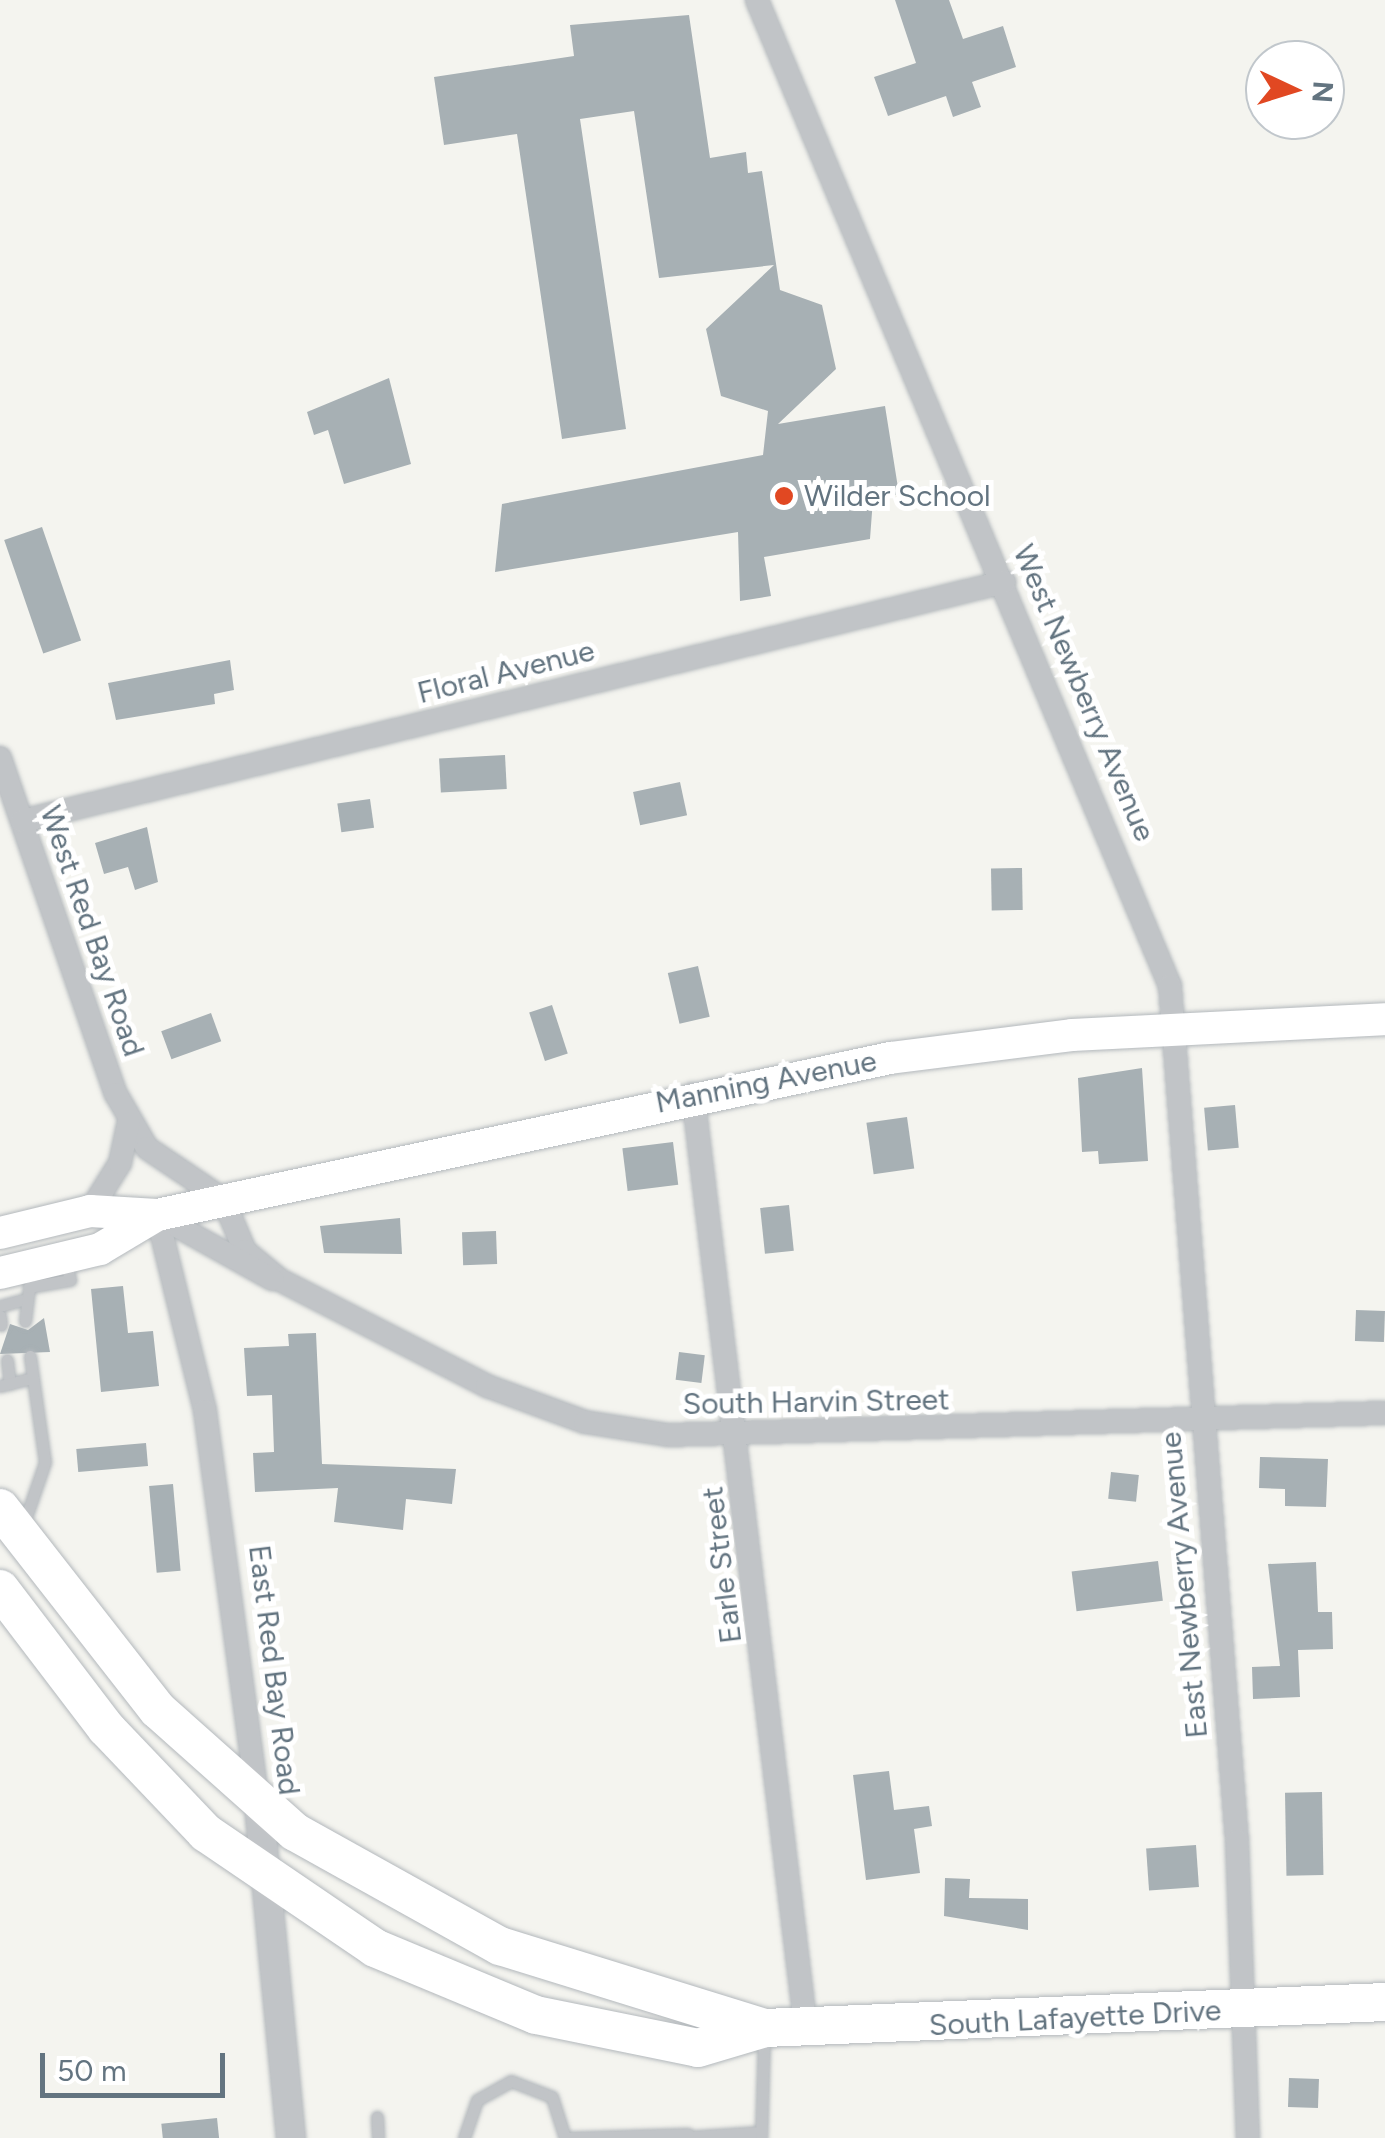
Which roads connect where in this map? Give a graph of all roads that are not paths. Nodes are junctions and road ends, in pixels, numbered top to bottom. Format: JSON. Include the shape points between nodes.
{"nodes":[{"id":1,"x":757,"y":0,"type":"edge"},
{"id":2,"x":1004,"y":582,"type":"junction"},
{"id":3,"x":0,"y":758,"type":"edge"},
{"id":4,"x":22,"y":821,"type":"junction"},
{"id":5,"x":1385,"y":1019,"type":"edge"},
{"id":6,"x":1170,"y":1028,"type":"junction"},
{"id":7,"x":693,"y":1094,"type":"junction"},
{"id":8,"x":128,"y":1124,"type":"junction"},
{"id":9,"x":223,"y":1199,"type":"junction"},
{"id":10,"x":90,"y":1211,"type":"junction"},
{"id":11,"x":157,"y":1215,"type":"junction"},
{"id":12,"x":0,"y":1234,"type":"edge"},
{"id":13,"x":65,"y":1258,"type":"junction"},
{"id":14,"x":0,"y":1273,"type":"edge"},
{"id":15,"x":280,"y":1280,"type":"junction"},
{"id":16,"x":22,"y":1300,"type":"junction"},
{"id":17,"x":0,"y":1306,"type":"edge"},
{"id":18,"x":0,"y":1316,"type":"edge"},
{"id":19,"x":25,"y":1321,"type":"dead end"},
{"id":20,"x":1,"y":1326,"type":"edge"},
{"id":21,"x":30,"y":1356,"type":"dead end"},
{"id":22,"x":7,"y":1360,"type":"dead end"},
{"id":23,"x":33,"y":1378,"type":"junction"},
{"id":24,"x":5,"y":1385,"type":"edge"},
{"id":25,"x":1385,"y":1413,"type":"edge"},
{"id":26,"x":1199,"y":1420,"type":"junction"},
{"id":27,"x":738,"y":1435,"type":"junction"},
{"id":28,"x":6,"y":1530,"type":"edge"},
{"id":29,"x":0,"y":1590,"type":"edge"},
{"id":30,"x":259,"y":1806,"type":"junction"},
{"id":31,"x":272,"y":1884,"type":"junction"},
{"id":32,"x":1385,"y":2002,"type":"edge"},
{"id":33,"x":1244,"y":2011,"type":"junction"},
{"id":34,"x":765,"y":2028,"type":"junction"},
{"id":35,"x":806,"y":2029,"type":"junction"},
{"id":36,"x":377,"y":2117,"type":"dead end"},
{"id":37,"x":761,"y":2135,"type":"edge"},
{"id":38,"x":688,"y":2136,"type":"edge"},
{"id":39,"x":291,"y":2138,"type":"edge"},
{"id":40,"x":378,"y":2138,"type":"edge"},
{"id":41,"x":464,"y":2138,"type":"edge"},
{"id":42,"x":1248,"y":2138,"type":"edge"}],
"edges":[{"from":1,"to":2,"type":"street","name":"West Newberry Avenue"},
{"from":2,"to":4,"type":"street","name":"Floral Avenue"},
{"from":2,"to":6,"type":"street","name":"West Newberry Avenue","via":[[1166,973]]},
{"from":3,"to":4,"type":"street","name":"West Red Bay Road"},
{"from":4,"to":8,"type":"street","name":"West Red Bay Road"},
{"from":5,"to":6,"type":"main road","name":"Manning Avenue"},
{"from":6,"to":7,"type":"main road","name":"Manning Avenue","via":[[890,1058]]},
{"from":6,"to":26,"type":"street","name":"East Newberry Avenue"},
{"from":7,"to":9,"type":"main road","name":"Manning Avenue"},
{"from":7,"to":27,"type":"street","name":"Earle Street"},
{"from":8,"to":9,"type":"street","name":"West Red Bay Road","via":[[167,1167]]},
{"from":8,"to":10,"type":"street","via":[[120,1163]]},
{"from":9,"to":11,"type":"main road","name":"Manning Avenue"},
{"from":9,"to":15,"type":"street","name":"South Harvin Street","via":[[245,1251]]},
{"from":10,"to":11,"type":"main road","name":"Manning Avenue"},
{"from":10,"to":12,"type":"main road","name":"Manning Avenue"},
{"from":11,"to":13,"type":"main road","name":"Manning Avenue"},
{"from":11,"to":15,"type":"street","name":"South Harvin Street","via":[[250,1274]]},
{"from":11,"to":30,"type":"street","name":"East Red Bay Road","via":[[204,1411]]},
{"from":13,"to":14,"type":"main road","name":"Manning Avenue"},
{"from":13,"to":16,"type":"lane","via":[[70,1280],[29,1287]]},
{"from":15,"to":27,"type":"street","name":"South Harvin Street","via":[[526,1403],[638,1433]]},
{"from":16,"to":17,"type":"lane"},
{"from":16,"to":19,"type":"lane"},
{"from":18,"to":20,"type":"lane"},
{"from":21,"to":23,"type":"lane"},
{"from":22,"to":24,"type":"lane"},
{"from":23,"to":24,"type":"lane"},
{"from":23,"to":28,"type":"lane","via":[[45,1462]]},
{"from":25,"to":26,"type":"street","name":"South Harvin Street"},
{"from":26,"to":27,"type":"street","name":"South Harvin Street"},
{"from":26,"to":33,"type":"street","name":"East Newberry Avenue"},
{"from":27,"to":35,"type":"street","name":"Earle Street"},
{"from":28,"to":30,"type":"main road","name":"South Lafayette Drive","via":[[158,1710]]},
{"from":29,"to":31,"type":"main road","name":"South Lafayette Drive","via":[[154,1784]]},
{"from":30,"to":31,"type":"street","name":"East Red Bay Road"},
{"from":30,"to":34,"type":"main road","name":"South Lafayette Drive","via":[[484,1939]]},
{"from":31,"to":34,"type":"main road","name":"South Lafayette Drive","via":[[415,1968],[536,2015],[698,2048]]},
{"from":31,"to":39,"type":"street","name":"East Red Bay Road"},
{"from":32,"to":33,"type":"main road","name":"South Lafayette Drive"},
{"from":33,"to":35,"type":"main road","name":"South Lafayette Drive"},
{"from":33,"to":42,"type":"street","name":"East Newberry Avenue"},
{"from":34,"to":35,"type":"main road","name":"South Lafayette Drive"},
{"from":34,"to":37,"type":"lane"},
{"from":36,"to":40,"type":"lane"},
{"from":37,"to":38,"type":"lane"},
{"from":38,"to":41,"type":"lane","via":[[565,2138],[552,2097],[511,2081],[477,2100]]}]}
